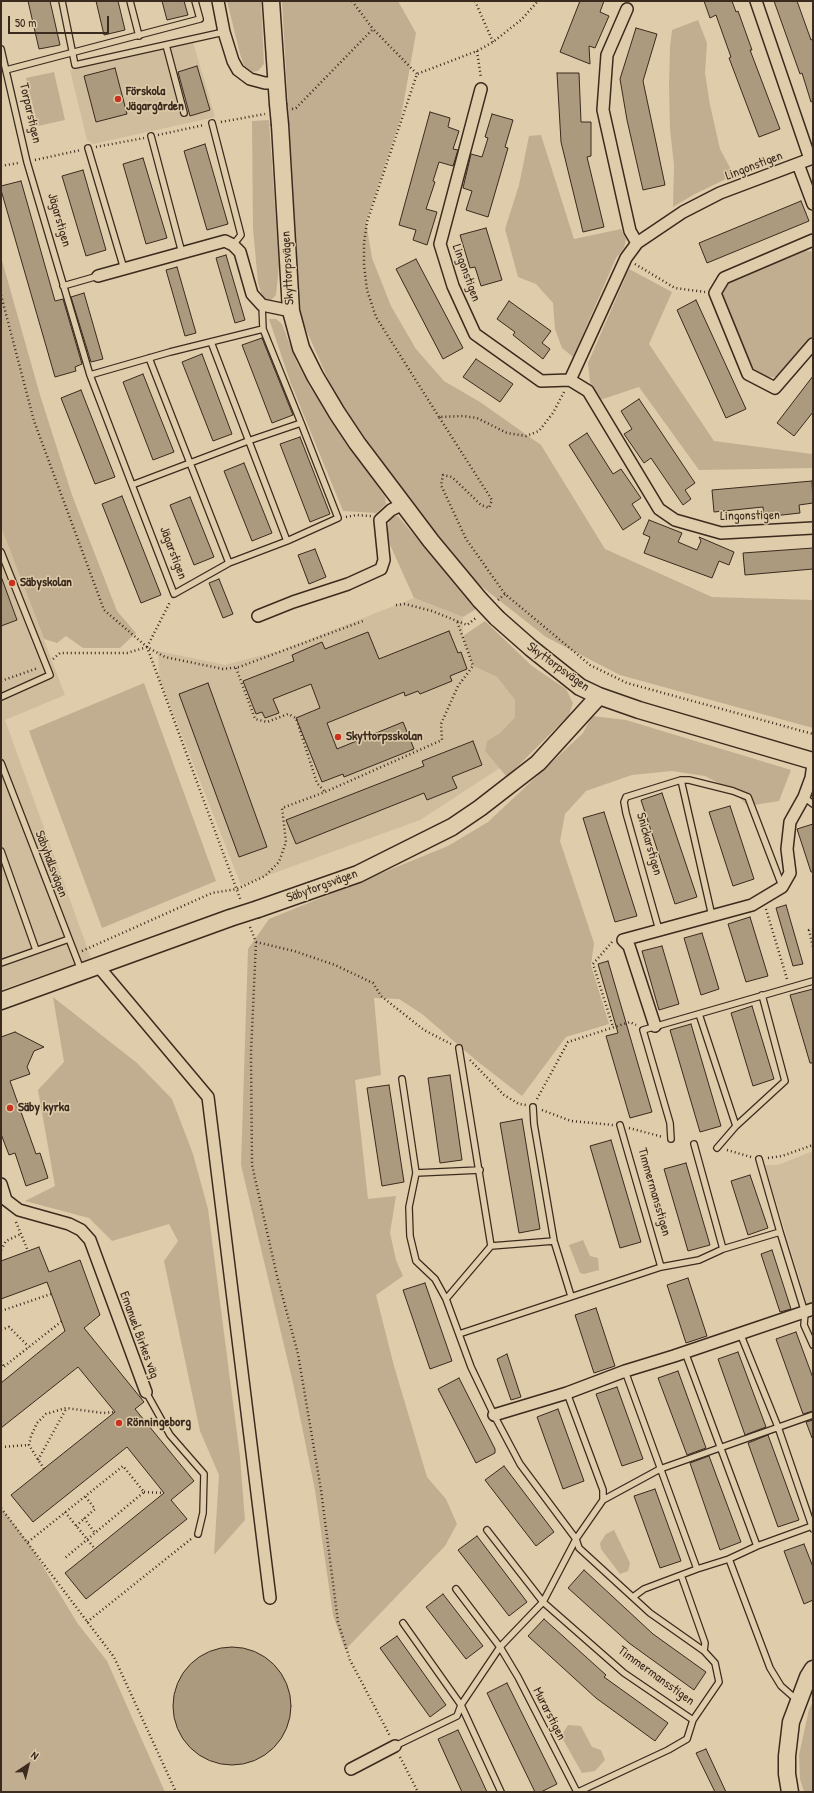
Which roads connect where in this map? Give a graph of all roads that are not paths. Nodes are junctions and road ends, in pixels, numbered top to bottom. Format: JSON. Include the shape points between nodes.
{"nodes":[{"id":1,"x":62,"y":1,"type":"edge"},
{"id":2,"x":130,"y":1,"type":"edge"},
{"id":3,"x":195,"y":1,"type":"edge"},
{"id":4,"x":218,"y":1,"type":"edge"},
{"id":5,"x":271,"y":1,"type":"edge"},
{"id":6,"x":756,"y":1,"type":"edge"},
{"id":7,"x":627,"y":9,"type":"dead end"},
{"id":8,"x":224,"y":32,"type":"junction"},
{"id":9,"x":139,"y":36,"type":"junction"},
{"id":10,"x":166,"y":45,"type":"junction"},
{"id":11,"x":1,"y":49,"type":"edge"},
{"id":12,"x":74,"y":52,"type":"junction"},
{"id":13,"x":6,"y":70,"type":"junction"},
{"id":14,"x":276,"y":83,"type":"junction"},
{"id":15,"x":480,"y":89,"type":"road end"},
{"id":16,"x":184,"y":113,"type":"dead end"},
{"id":17,"x":212,"y":123,"type":"road end"},
{"id":18,"x":151,"y":136,"type":"road end"},
{"id":19,"x":88,"y":148,"type":"road end"},
{"id":20,"x":811,"y":159,"type":"edge"},
{"id":21,"x":27,"y":162,"type":"joint"},
{"id":22,"x":798,"y":164,"type":"junction"},
{"id":23,"x":813,"y":204,"type":"edge"},
{"id":24,"x":813,"y":240,"type":"edge"},
{"id":25,"x":637,"y":243,"type":"junction"},
{"id":26,"x":233,"y":245,"type":"junction"},
{"id":27,"x":182,"y":253,"type":"junction"},
{"id":28,"x":124,"y":269,"type":"junction"},
{"id":29,"x":98,"y":276,"type":"joint"},
{"id":30,"x":63,"y":286,"type":"junction"},
{"id":31,"x":262,"y":305,"type":"junction"},
{"id":32,"x":290,"y":311,"type":"junction"},
{"id":33,"x":262,"y":329,"type":"junction"},
{"id":34,"x":211,"y":342,"type":"junction"},
{"id":35,"x":813,"y":344,"type":"edge"},
{"id":36,"x":149,"y":358,"type":"junction"},
{"id":37,"x":90,"y":375,"type":"junction"},
{"id":38,"x":570,"y":380,"type":"junction"},
{"id":39,"x":301,"y":423,"type":"junction"},
{"id":40,"x":248,"y":441,"type":"junction"},
{"id":41,"x":190,"y":463,"type":"junction"},
{"id":42,"x":132,"y":485,"type":"junction"},
{"id":43,"x":403,"y":504,"type":"junction"},
{"id":44,"x":813,"y":528,"type":"edge"},
{"id":45,"x":288,"y":541,"type":"junction"},
{"id":46,"x":1,"y":552,"type":"edge"},
{"id":47,"x":229,"y":563,"type":"junction"},
{"id":48,"x":258,"y":616,"type":"dead end"},
{"id":49,"x":599,"y":696,"type":"junction"},
{"id":50,"x":1,"y":697,"type":"edge"},
{"id":51,"x":813,"y":761,"type":"edge"},
{"id":52,"x":1,"y":763,"type":"edge"},
{"id":53,"x":813,"y":764,"type":"edge"},
{"id":54,"x":681,"y":780,"type":"junction"},
{"id":55,"x":804,"y":797,"type":"junction"},
{"id":56,"x":813,"y":804,"type":"edge"},
{"id":57,"x":1,"y":851,"type":"edge"},
{"id":58,"x":782,"y":887,"type":"junction"},
{"id":59,"x":712,"y":916,"type":"junction"},
{"id":60,"x":659,"y":930,"type":"junction"},
{"id":61,"x":69,"y":939,"type":"junction"},
{"id":62,"x":36,"y":950,"type":"junction"},
{"id":63,"x":1,"y":963,"type":"edge"},
{"id":64,"x":98,"y":966,"type":"junction"},
{"id":65,"x":82,"y":972,"type":"junction"},
{"id":66,"x":813,"y":980,"type":"edge"},
{"id":67,"x":762,"y":995,"type":"junction"},
{"id":68,"x":1,"y":1001,"type":"edge"},
{"id":69,"x":699,"y":1014,"type":"junction"},
{"id":70,"x":655,"y":1026,"type":"junction"},
{"id":71,"x":459,"y":1048,"type":"road end"},
{"id":72,"x":402,"y":1079,"type":"dead end"},
{"id":73,"x":533,"y":1107,"type":"road end"},
{"id":74,"x":620,"y":1125,"type":"road end"},
{"id":75,"x":736,"y":1126,"type":"junction"},
{"id":76,"x":670,"y":1139,"type":"road end"},
{"id":77,"x":694,"y":1144,"type":"dead end"},
{"id":78,"x":717,"y":1148,"type":"road end"},
{"id":79,"x":759,"y":1159,"type":"road end"},
{"id":80,"x":480,"y":1170,"type":"junction"},
{"id":81,"x":416,"y":1172,"type":"junction"},
{"id":82,"x":1,"y":1184,"type":"edge"},
{"id":83,"x":780,"y":1232,"type":"junction"},
{"id":84,"x":554,"y":1241,"type":"junction"},
{"id":85,"x":491,"y":1246,"type":"junction"},
{"id":86,"x":723,"y":1249,"type":"junction"},
{"id":87,"x":661,"y":1268,"type":"junction"},
{"id":88,"x":571,"y":1296,"type":"junction"},
{"id":89,"x":446,"y":1299,"type":"junction"},
{"id":90,"x":809,"y":1311,"type":"edge"},
{"id":91,"x":740,"y":1333,"type":"junction"},
{"id":92,"x":460,"y":1334,"type":"junction"},
{"id":93,"x":813,"y":1344,"type":"edge"},
{"id":94,"x":685,"y":1352,"type":"junction"},
{"id":95,"x":625,"y":1371,"type":"junction"},
{"id":96,"x":146,"y":1392,"type":"joint"},
{"id":97,"x":567,"y":1393,"type":"junction"},
{"id":98,"x":494,"y":1415,"type":"junction"},
{"id":99,"x":813,"y":1415,"type":"edge"},
{"id":100,"x":778,"y":1427,"type":"junction"},
{"id":101,"x":720,"y":1448,"type":"junction"},
{"id":102,"x":660,"y":1469,"type":"junction"},
{"id":103,"x":603,"y":1500,"type":"junction"},
{"id":104,"x":812,"y":1528,"type":"edge"},
{"id":105,"x":487,"y":1530,"type":"dead end"},
{"id":106,"x":198,"y":1534,"type":"road end"},
{"id":107,"x":576,"y":1539,"type":"junction"},
{"id":108,"x":757,"y":1546,"type":"junction"},
{"id":109,"x":729,"y":1559,"type":"junction"},
{"id":110,"x":697,"y":1568,"type":"junction"},
{"id":111,"x":681,"y":1575,"type":"junction"},
{"id":112,"x":456,"y":1589,"type":"dead end"},
{"id":113,"x":633,"y":1597,"type":"junction"},
{"id":114,"x":270,"y":1598,"type":"dead end"},
{"id":115,"x":543,"y":1602,"type":"junction"},
{"id":116,"x":403,"y":1623,"type":"dead end"},
{"id":117,"x":500,"y":1647,"type":"junction"},
{"id":118,"x":704,"y":1651,"type":"junction"},
{"id":119,"x":813,"y":1669,"type":"edge"},
{"id":120,"x":798,"y":1701,"type":"junction"},
{"id":121,"x":461,"y":1705,"type":"junction"},
{"id":122,"x":693,"y":1720,"type":"junction"},
{"id":123,"x":395,"y":1746,"type":"joint"},
{"id":124,"x":351,"y":1769,"type":"dead end"},
{"id":125,"x":501,"y":1792,"type":"edge"},
{"id":126,"x":577,"y":1792,"type":"edge"},
{"id":127,"x":790,"y":1792,"type":"edge"}],
"edges":[{"from":1,"to":12,"type":"lane"},
{"from":2,"to":9,"type":"lane"},
{"from":3,"to":9,"type":"lane","name":"Torparstigen","via":[[200,19]]},
{"from":4,"to":8,"type":"street"},
{"from":5,"to":14,"type":"street","name":"Skyttorpsvägen"},
{"from":6,"to":20,"type":"street","name":"Lingonstigen"},
{"from":7,"to":25,"type":"street","via":[[607,55],[603,110],[630,231]]},
{"from":8,"to":10,"type":"lane"},
{"from":8,"to":14,"type":"street","via":[[238,70],[250,79]]},
{"from":9,"to":12,"type":"lane","name":"Torparstigen"},
{"from":10,"to":12,"type":"lane","via":[[75,65]]},
{"from":10,"to":16,"type":"lane"},
{"from":11,"to":13,"type":"lane","name":"Torparstigen"},
{"from":12,"to":13,"type":"lane","name":"Torparstigen"},
{"from":13,"to":21,"type":"lane","name":"Torparstigen"},
{"from":14,"to":32,"type":"street","name":"Skyttorpsvägen","via":[[280,113]]},
{"from":15,"to":38,"type":"street","name":"Lingonstigen","via":[[440,244],[453,286],[475,334],[542,381]]},
{"from":17,"to":26,"type":"lane","via":[[241,235]]},
{"from":18,"to":27,"type":"lane"},
{"from":19,"to":28,"type":"lane"},
{"from":20,"to":22,"type":"street","name":"Lingonstigen"},
{"from":21,"to":30,"type":"lane","name":"Jägarstigen"},
{"from":22,"to":23,"type":"street","name":"Lingonstigen"},
{"from":22,"to":25,"type":"street","name":"Lingonstigen","via":[[720,193],[683,212]]},
{"from":24,"to":35,"type":"street","via":[[724,278],[715,293],[748,374],[775,388]]},
{"from":25,"to":38,"type":"street","name":"Lingonstigen","via":[[626,258]]},
{"from":26,"to":27,"type":"street","via":[[225,241]]},
{"from":26,"to":31,"type":"street","via":[[240,252],[252,294]]},
{"from":27,"to":28,"type":"street"},
{"from":28,"to":29,"type":"street"},
{"from":29,"to":30,"type":"lane"},
{"from":30,"to":37,"type":"lane","name":"Jägarstigen"},
{"from":31,"to":32,"type":"street"},
{"from":31,"to":33,"type":"lane"},
{"from":32,"to":43,"type":"street","name":"Skyttorpsvägen","via":[[301,348],[318,383],[345,425]]},
{"from":33,"to":34,"type":"lane"},
{"from":33,"to":39,"type":"lane"},
{"from":34,"to":36,"type":"lane"},
{"from":34,"to":40,"type":"lane"},
{"from":36,"to":37,"type":"lane"},
{"from":36,"to":41,"type":"lane"},
{"from":37,"to":42,"type":"lane","name":"Jägarstigen"},
{"from":38,"to":44,"type":"street","name":"Lingonstigen","via":[[588,391],[659,509],[675,520],[721,533]]},
{"from":39,"to":40,"type":"lane"},
{"from":39,"to":45,"type":"lane","name":"Jägarstigen","via":[[338,518]]},
{"from":40,"to":41,"type":"lane"},
{"from":40,"to":45,"type":"lane"},
{"from":41,"to":42,"type":"lane"},
{"from":41,"to":47,"type":"lane"},
{"from":42,"to":47,"type":"lane","name":"Jägarstigen","via":[[174,594]]},
{"from":43,"to":48,"type":"street","via":[[380,520],[384,560],[381,569],[348,584]]},
{"from":43,"to":49,"type":"street","name":"Skyttorpsvägen","via":[[491,607],[531,648],[580,687]]},
{"from":45,"to":47,"type":"lane","name":"Jägarstigen"},
{"from":46,"to":50,"type":"lane","via":[[50,675]]},
{"from":49,"to":51,"type":"street","name":"Skyttorpsvägen"},
{"from":49,"to":64,"type":"street","name":"Säbytorgsvägen","bridge":true,"via":[[538,764],[452,827],[358,874]]},
{"from":52,"to":61,"type":"lane","name":"Säbyhallsvägen"},
{"from":53,"to":55,"type":"street"},
{"from":54,"to":58,"type":"lane","name":"Snickarstigen","via":[[748,797]]},
{"from":54,"to":59,"type":"lane"},
{"from":54,"to":60,"type":"lane","name":"Snickarstigen","via":[[626,797],[624,802]]},
{"from":55,"to":56,"type":"lane"},
{"from":55,"to":58,"type":"street","via":[[790,822],[787,849],[790,873]]},
{"from":57,"to":62,"type":"lane"},
{"from":58,"to":59,"type":"street","via":[[752,905]]},
{"from":59,"to":60,"type":"street"},
{"from":60,"to":70,"type":"street","via":[[623,940],[629,946]]},
{"from":61,"to":62,"type":"lane"},
{"from":61,"to":65,"type":"lane","name":"Säbyhallsvägen"},
{"from":62,"to":63,"type":"lane"},
{"from":64,"to":65,"type":"street","name":"Säbytorgsvägen"},
{"from":64,"to":114,"type":"street","via":[[208,1097]]},
{"from":65,"to":68,"type":"street","name":"Säbytorgsvägen"},
{"from":66,"to":67,"type":"lane"},
{"from":67,"to":69,"type":"lane"},
{"from":67,"to":75,"type":"lane","via":[[785,1081]]},
{"from":69,"to":70,"type":"lane"},
{"from":69,"to":75,"type":"lane"},
{"from":70,"to":76,"type":"lane","via":[[643,1030],[670,1123]]},
{"from":71,"to":80,"type":"lane"},
{"from":72,"to":81,"type":"lane","name":"Timmermansstigen"},
{"from":73,"to":84,"type":"lane"},
{"from":74,"to":87,"type":"lane","name":"Timmermansstigen"},
{"from":75,"to":78,"type":"lane"},
{"from":77,"to":86,"type":"lane"},
{"from":79,"to":83,"type":"lane"},
{"from":80,"to":81,"type":"lane"},
{"from":80,"to":85,"type":"lane"},
{"from":81,"to":89,"type":"lane","name":"Timmermansstigen","via":[[409,1207],[410,1236],[416,1261],[435,1279]]},
{"from":82,"to":96,"type":"street","name":"Emanuel Birkes väg","via":[[6,1200],[19,1210],[69,1224],[81,1230],[90,1240]]},
{"from":83,"to":86,"type":"lane"},
{"from":83,"to":90,"type":"lane"},
{"from":84,"to":85,"type":"lane"},
{"from":84,"to":88,"type":"lane"},
{"from":85,"to":89,"type":"lane"},
{"from":86,"to":87,"type":"lane","via":[[699,1260]]},
{"from":87,"to":88,"type":"lane"},
{"from":88,"to":92,"type":"lane"},
{"from":89,"to":92,"type":"lane","name":"Timmermansstigen"},
{"from":90,"to":91,"type":"street"},
{"from":90,"to":93,"type":"lane","via":[[804,1325]]},
{"from":91,"to":94,"type":"street"},
{"from":91,"to":100,"type":"lane"},
{"from":92,"to":98,"type":"lane","name":"Timmermansstigen","via":[[471,1368]]},
{"from":94,"to":95,"type":"street"},
{"from":94,"to":101,"type":"lane"},
{"from":95,"to":97,"type":"street"},
{"from":95,"to":102,"type":"lane"},
{"from":96,"to":106,"type":"lane","name":"Emanuel Birkes väg","via":[[170,1436],[204,1474],[203,1513]]},
{"from":97,"to":98,"type":"street"},
{"from":97,"to":103,"type":"lane","via":[[602,1490]]},
{"from":98,"to":107,"type":"lane","name":"Timmermansstigen","via":[[520,1464]]},
{"from":99,"to":100,"type":"lane"},
{"from":100,"to":101,"type":"lane"},
{"from":100,"to":104,"type":"lane"},
{"from":101,"to":102,"type":"lane"},
{"from":101,"to":108,"type":"lane"},
{"from":102,"to":103,"type":"lane"},
{"from":102,"to":110,"type":"lane"},
{"from":103,"to":107,"type":"lane"},
{"from":104,"to":108,"type":"lane"},
{"from":105,"to":115,"type":"lane","name":"Timmermansstigen"},
{"from":107,"to":113,"type":"lane","name":"Timmermansstigen","via":[[579,1548]]},
{"from":107,"to":115,"type":"lane"},
{"from":108,"to":109,"type":"lane"},
{"from":109,"to":110,"type":"lane"},
{"from":109,"to":120,"type":"lane","via":[[770,1668],[781,1686]]},
{"from":110,"to":111,"type":"lane"},
{"from":111,"to":113,"type":"lane","via":[[644,1589]]},
{"from":111,"to":118,"type":"lane","name":"Timmermansstigen","via":[[705,1644]]},
{"from":112,"to":117,"type":"lane","name":"Murarstigen"},
{"from":113,"to":118,"type":"lane","name":"Timmermansstigen","via":[[650,1614]]},
{"from":115,"to":117,"type":"lane"},
{"from":115,"to":122,"type":"lane","name":"Timmermansstigen","via":[[624,1673]]},
{"from":116,"to":121,"type":"lane"},
{"from":117,"to":121,"type":"lane"},
{"from":117,"to":126,"type":"lane","name":"Murarstigen"},
{"from":118,"to":122,"type":"lane","name":"Timmermansstigen","via":[[715,1663],[719,1682]]},
{"from":119,"to":120,"type":"street"},
{"from":120,"to":127,"type":"street","via":[[787,1745]]},
{"from":121,"to":123,"type":"lane","via":[[457,1716]]},
{"from":121,"to":125,"type":"lane"},
{"from":122,"to":126,"type":"lane","name":"Murarstigen","via":[[687,1739]]},
{"from":123,"to":124,"type":"street"}]}
